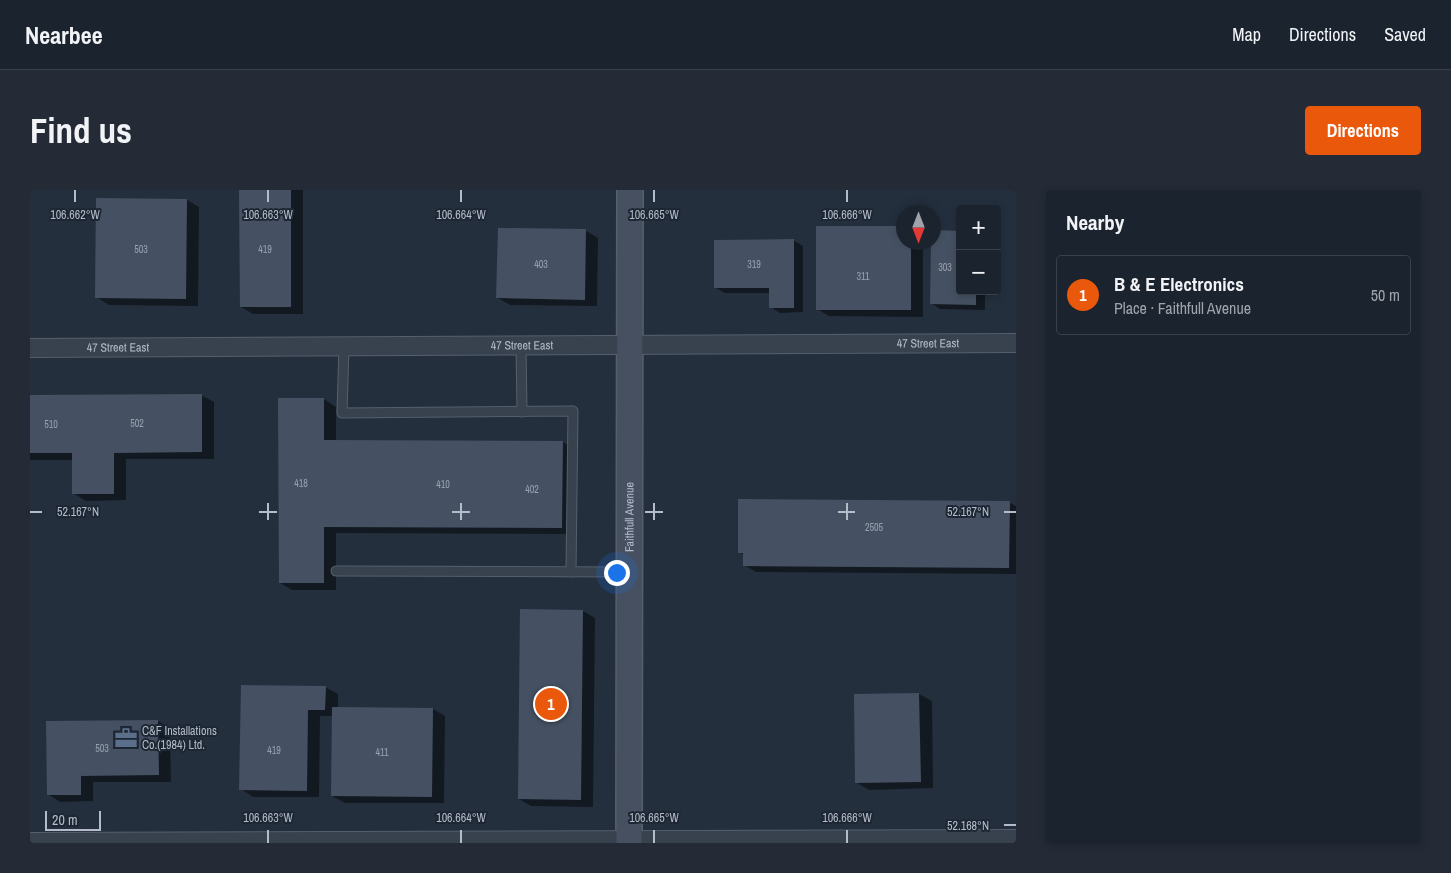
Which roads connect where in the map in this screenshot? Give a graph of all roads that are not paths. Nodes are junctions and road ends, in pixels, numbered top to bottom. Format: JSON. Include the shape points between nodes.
{"nodes":[{"id":1,"x":630,"y":190,"type":"edge"},
{"id":2,"x":1016,"y":343,"type":"edge"},
{"id":3,"x":521,"y":344,"type":"junction"},
{"id":4,"x":630,"y":344,"type":"junction"},
{"id":5,"x":344,"y":346,"type":"junction"},
{"id":6,"x":30,"y":348,"type":"edge"},
{"id":7,"x":522,"y":412,"type":"junction"},
{"id":8,"x":336,"y":571,"type":"dead end"},
{"id":9,"x":571,"y":572,"type":"junction"},
{"id":10,"x":630,"y":572,"type":"junction"},
{"id":11,"x":1016,"y":839,"type":"edge"},
{"id":12,"x":30,"y":842,"type":"edge"},
{"id":13,"x":629,"y":842,"type":"edge"}],
"edges":[{"from":1,"to":4,"type":"street","name":"Faithfull Avenue"},
{"from":2,"to":4,"type":"street","name":"47 Street East"},
{"from":3,"to":4,"type":"street","name":"47 Street East"},
{"from":3,"to":5,"type":"street","name":"47 Street East"},
{"from":3,"to":7,"type":"lane"},
{"from":4,"to":10,"type":"street","name":"Faithfull Avenue"},
{"from":5,"to":6,"type":"street","name":"47 Street East"},
{"from":5,"to":7,"type":"lane","via":[[342,413]]},
{"from":7,"to":9,"type":"lane","via":[[573,411]]},
{"from":8,"to":9,"type":"lane"},
{"from":9,"to":10,"type":"lane"},
{"from":10,"to":13,"type":"street","name":"Faithfull Avenue"},
{"from":11,"to":13,"type":"street"},
{"from":12,"to":13,"type":"street"}]}
